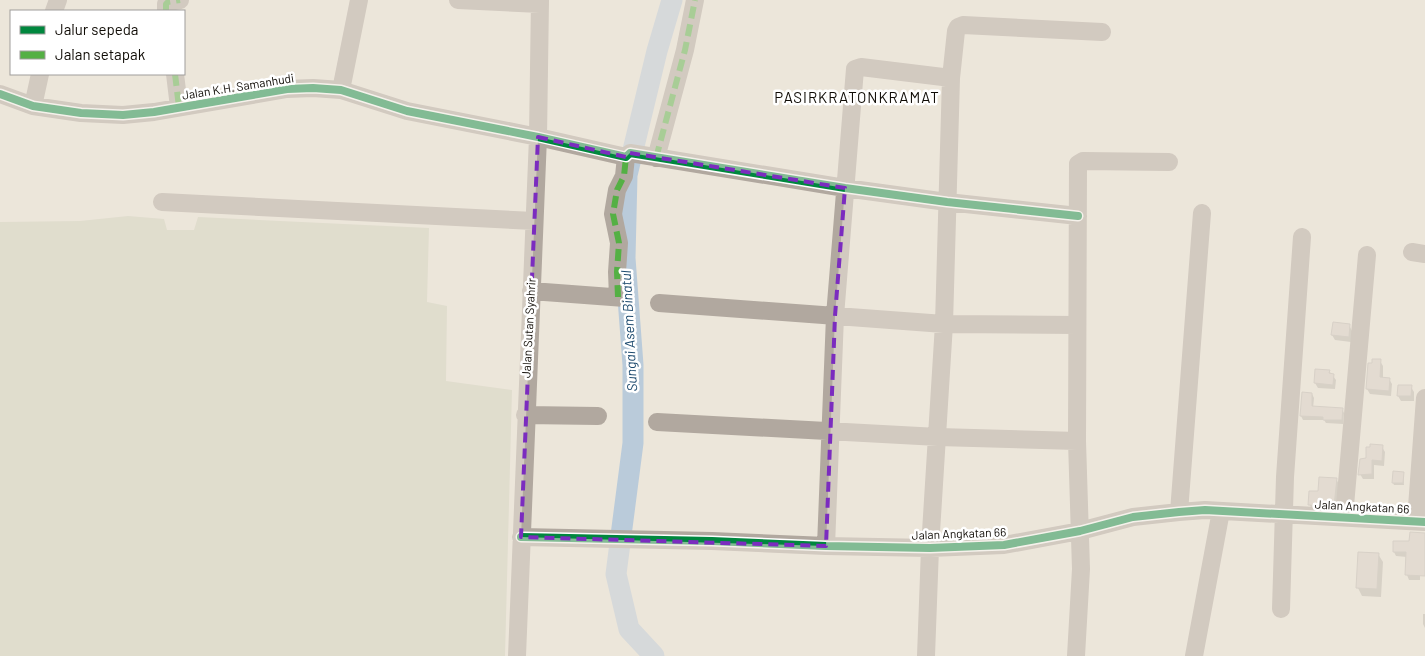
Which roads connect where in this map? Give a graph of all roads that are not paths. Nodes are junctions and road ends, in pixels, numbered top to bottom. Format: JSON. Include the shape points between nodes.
{"nodes":[{"id":1,"x":180,"y":0,"type":"edge"},
{"id":2,"x":359,"y":0,"type":"edge"},
{"id":3,"x":458,"y":0,"type":"edge"},
{"id":4,"x":695,"y":0,"type":"edge"},
{"id":5,"x":540,"y":2,"type":"edge"},
{"id":6,"x":166,"y":10,"type":"edge"},
{"id":7,"x":1102,"y":32,"type":"dead end"},
{"id":8,"x":40,"y":75,"type":"edge"},
{"id":9,"x":175,"y":75,"type":"edge"},
{"id":10,"x":951,"y":78,"type":"junction"},
{"id":11,"x":340,"y":90,"type":"junction"},
{"id":12,"x":0,"y":94,"type":"edge"},
{"id":13,"x":33,"y":106,"type":"junction"},
{"id":14,"x":179,"y":107,"type":"junction"},
{"id":15,"x":538,"y":137,"type":"junction"},
{"id":16,"x":628,"y":155,"type":"junction"},
{"id":17,"x":655,"y":158,"type":"junction"},
{"id":18,"x":1169,"y":162,"type":"dead end"},
{"id":19,"x":845,"y":188,"type":"junction"},
{"id":20,"x":162,"y":202,"type":"dead end"},
{"id":21,"x":947,"y":202,"type":"junction"},
{"id":22,"x":1202,"y":213,"type":"dead end"},
{"id":23,"x":1078,"y":216,"type":"junction"},
{"id":24,"x":534,"y":220,"type":"junction"},
{"id":25,"x":1302,"y":237,"type":"dead end"},
{"id":26,"x":1367,"y":255,"type":"dead end"},
{"id":27,"x":531,"y":292,"type":"junction"},
{"id":28,"x":659,"y":303,"type":"dead end"},
{"id":29,"x":835,"y":316,"type":"junction"},
{"id":30,"x":944,"y":324,"type":"junction"},
{"id":31,"x":1077,"y":325,"type":"junction"},
{"id":32,"x":1425,"y":398,"type":"edge"},
{"id":33,"x":526,"y":415,"type":"junction"},
{"id":34,"x":598,"y":416,"type":"dead end"},
{"id":35,"x":657,"y":422,"type":"dead end"},
{"id":36,"x":831,"y":431,"type":"junction"},
{"id":37,"x":938,"y":437,"type":"junction"},
{"id":38,"x":1077,"y":441,"type":"junction"},
{"id":39,"x":1221,"y":511,"type":"junction"},
{"id":40,"x":1179,"y":512,"type":"junction"},
{"id":41,"x":1283,"y":515,"type":"junction"},
{"id":42,"x":1344,"y":517,"type":"junction"},
{"id":43,"x":1420,"y":522,"type":"edge"},
{"id":44,"x":1080,"y":531,"type":"junction"},
{"id":45,"x":521,"y":537,"type":"junction"},
{"id":46,"x":826,"y":546,"type":"junction"},
{"id":47,"x":930,"y":548,"type":"junction"},
{"id":48,"x":1281,"y":609,"type":"dead end"},
{"id":49,"x":517,"y":656,"type":"edge"},
{"id":50,"x":926,"y":656,"type":"edge"},
{"id":51,"x":1076,"y":656,"type":"edge"},
{"id":52,"x":1194,"y":656,"type":"edge"}],
"edges":[{"from":1,"to":6,"type":"street","via":[[168,2]]},
{"from":2,"to":11,"type":"street"},
{"from":3,"to":5,"type":"street"},
{"from":4,"to":17,"type":"street","via":[[685,50]]},
{"from":5,"to":15,"type":"street","name":"Jalan Sutan Syahrir"},
{"from":7,"to":10,"type":"street","via":[[960,25],[956,31]]},
{"from":8,"to":13,"type":"street"},
{"from":9,"to":14,"type":"street"},
{"from":10,"to":19,"type":"street","via":[[856,68]]},
{"from":10,"to":21,"type":"street"},
{"from":11,"to":14,"type":"street","name":"Jalan K.H. Samanhudi","via":[[287,89]]},
{"from":11,"to":15,"type":"street","name":"Jalan K.H. Samanhudi","via":[[408,111]]},
{"from":12,"to":13,"type":"street","name":"Jalan K.H. Samanhudi"},
{"from":13,"to":14,"type":"street","name":"Jalan K.H. Samanhudi","via":[[122,115]]},
{"from":15,"to":16,"type":"street","name":"Jalan K.H. Samanhudi"},
{"from":15,"to":24,"type":"street","name":"Jalan Sutan Syahrir"},
{"from":16,"to":17,"type":"street","name":"Jalan K.H. Samanhudi"},
{"from":16,"to":27,"type":"street","via":[[613,214],[619,243],[617,272],[621,297]]},
{"from":17,"to":19,"type":"street","name":"Jalan K.H. Samanhudi"},
{"from":18,"to":23,"type":"street","via":[[1079,162]]},
{"from":19,"to":21,"type":"street","name":"Jalan K.H. Samanhudi"},
{"from":19,"to":29,"type":"street"},
{"from":20,"to":24,"type":"street"},
{"from":21,"to":23,"type":"street","name":"Jalan K.H. Samanhudi"},
{"from":21,"to":30,"type":"street"},
{"from":22,"to":40,"type":"street"},
{"from":23,"to":31,"type":"street"},
{"from":24,"to":27,"type":"street","name":"Jalan Sutan Syahrir"},
{"from":25,"to":41,"type":"street"},
{"from":26,"to":42,"type":"street"},
{"from":27,"to":33,"type":"street","name":"Jalan Sutan Syahrir"},
{"from":28,"to":29,"type":"street"},
{"from":29,"to":30,"type":"street"},
{"from":29,"to":36,"type":"street"},
{"from":30,"to":31,"type":"street"},
{"from":30,"to":37,"type":"street"},
{"from":31,"to":38,"type":"street"},
{"from":32,"to":43,"type":"street"},
{"from":33,"to":34,"type":"street"},
{"from":33,"to":45,"type":"street","name":"Jalan Sutan Syahrir"},
{"from":35,"to":36,"type":"street"},
{"from":36,"to":37,"type":"street"},
{"from":36,"to":46,"type":"street"},
{"from":37,"to":38,"type":"street"},
{"from":37,"to":47,"type":"street"},
{"from":38,"to":44,"type":"street"},
{"from":39,"to":40,"type":"street","name":"Jalan Angkatan 66"},
{"from":39,"to":41,"type":"street","name":"Jalan Angkatan 66"},
{"from":39,"to":52,"type":"street"},
{"from":40,"to":44,"type":"street","name":"Jalan Angkatan 66","via":[[1133,517]]},
{"from":41,"to":42,"type":"street","name":"Jalan Angkatan 66"},
{"from":41,"to":48,"type":"street"},
{"from":42,"to":43,"type":"street","name":"Jalan Angkatan 66"},
{"from":44,"to":47,"type":"street","name":"Jalan Angkatan 66","via":[[1004,545]]},
{"from":44,"to":51,"type":"street"},
{"from":45,"to":46,"type":"street","name":"Jalan Angkatan 66"},
{"from":45,"to":49,"type":"street","name":"Jalan Sutan Syahrir"},
{"from":46,"to":47,"type":"street","name":"Jalan Angkatan 66"},
{"from":47,"to":50,"type":"street"}]}
